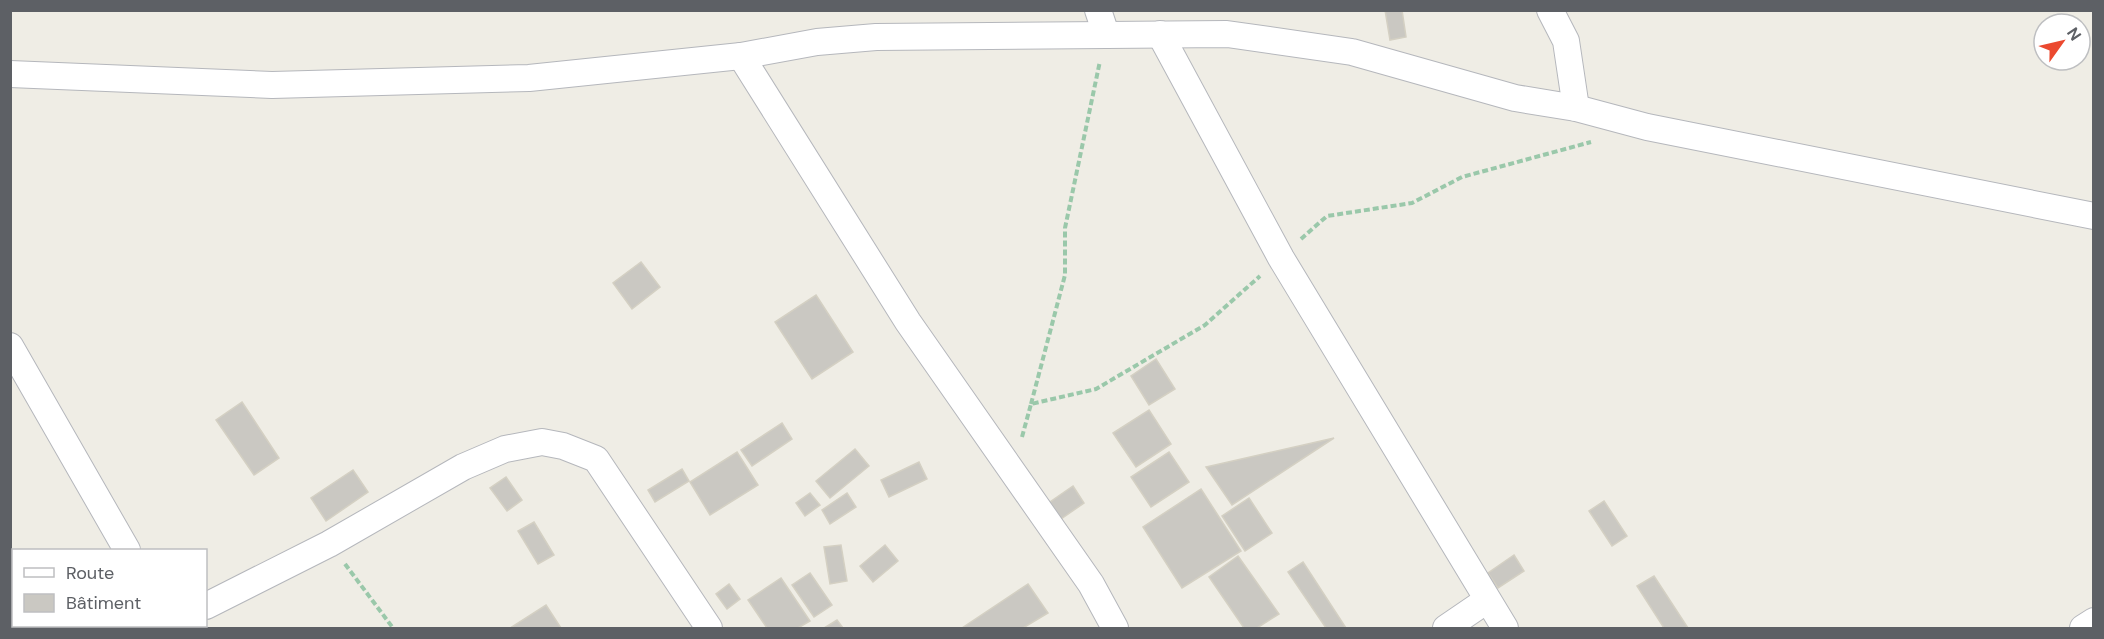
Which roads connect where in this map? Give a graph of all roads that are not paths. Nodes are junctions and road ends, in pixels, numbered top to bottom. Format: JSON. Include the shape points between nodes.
{"nodes":[{"id":1,"x":1550,"y":10,"type":"edge"},
{"id":2,"x":1102,"y":22,"type":"edge"},
{"id":3,"x":1160,"y":34,"type":"junction"},
{"id":4,"x":741,"y":56,"type":"junction"},
{"id":5,"x":10,"y":74,"type":"edge"},
{"id":6,"x":1576,"y":108,"type":"junction"},
{"id":7,"x":2094,"y":216,"type":"edge"},
{"id":8,"x":10,"y":346,"type":"edge"},
{"id":9,"x":126,"y":549,"type":"edge"},
{"id":10,"x":1486,"y":600,"type":"junction"},
{"id":11,"x":207,"y":605,"type":"edge"},
{"id":12,"x":2094,"y":621,"type":"edge"},
{"id":13,"x":709,"y":628,"type":"edge"},
{"id":14,"x":1115,"y":628,"type":"edge"},
{"id":15,"x":1446,"y":628,"type":"edge"},
{"id":16,"x":1505,"y":628,"type":"edge"},
{"id":17,"x":2083,"y":628,"type":"edge"}],
"edges":[{"from":1,"to":6,"type":"street","via":[[1566,40]]},
{"from":2,"to":3,"type":"street"},
{"from":2,"to":4,"type":"street","via":[[817,42]]},
{"from":3,"to":6,"type":"street","via":[[1227,34],[1352,52],[1515,98]]},
{"from":3,"to":10,"type":"street","via":[[1281,258]]},
{"from":4,"to":5,"type":"street","via":[[530,78],[272,85]]},
{"from":4,"to":14,"type":"street","via":[[908,322],[1091,584]]},
{"from":6,"to":7,"type":"street","via":[[1647,128]]},
{"from":8,"to":9,"type":"street"},
{"from":10,"to":15,"type":"street"},
{"from":10,"to":16,"type":"street"},
{"from":11,"to":13,"type":"street","via":[[329,544],[463,467],[505,449],[542,442],[596,459]]},
{"from":12,"to":17,"type":"street"}]}
